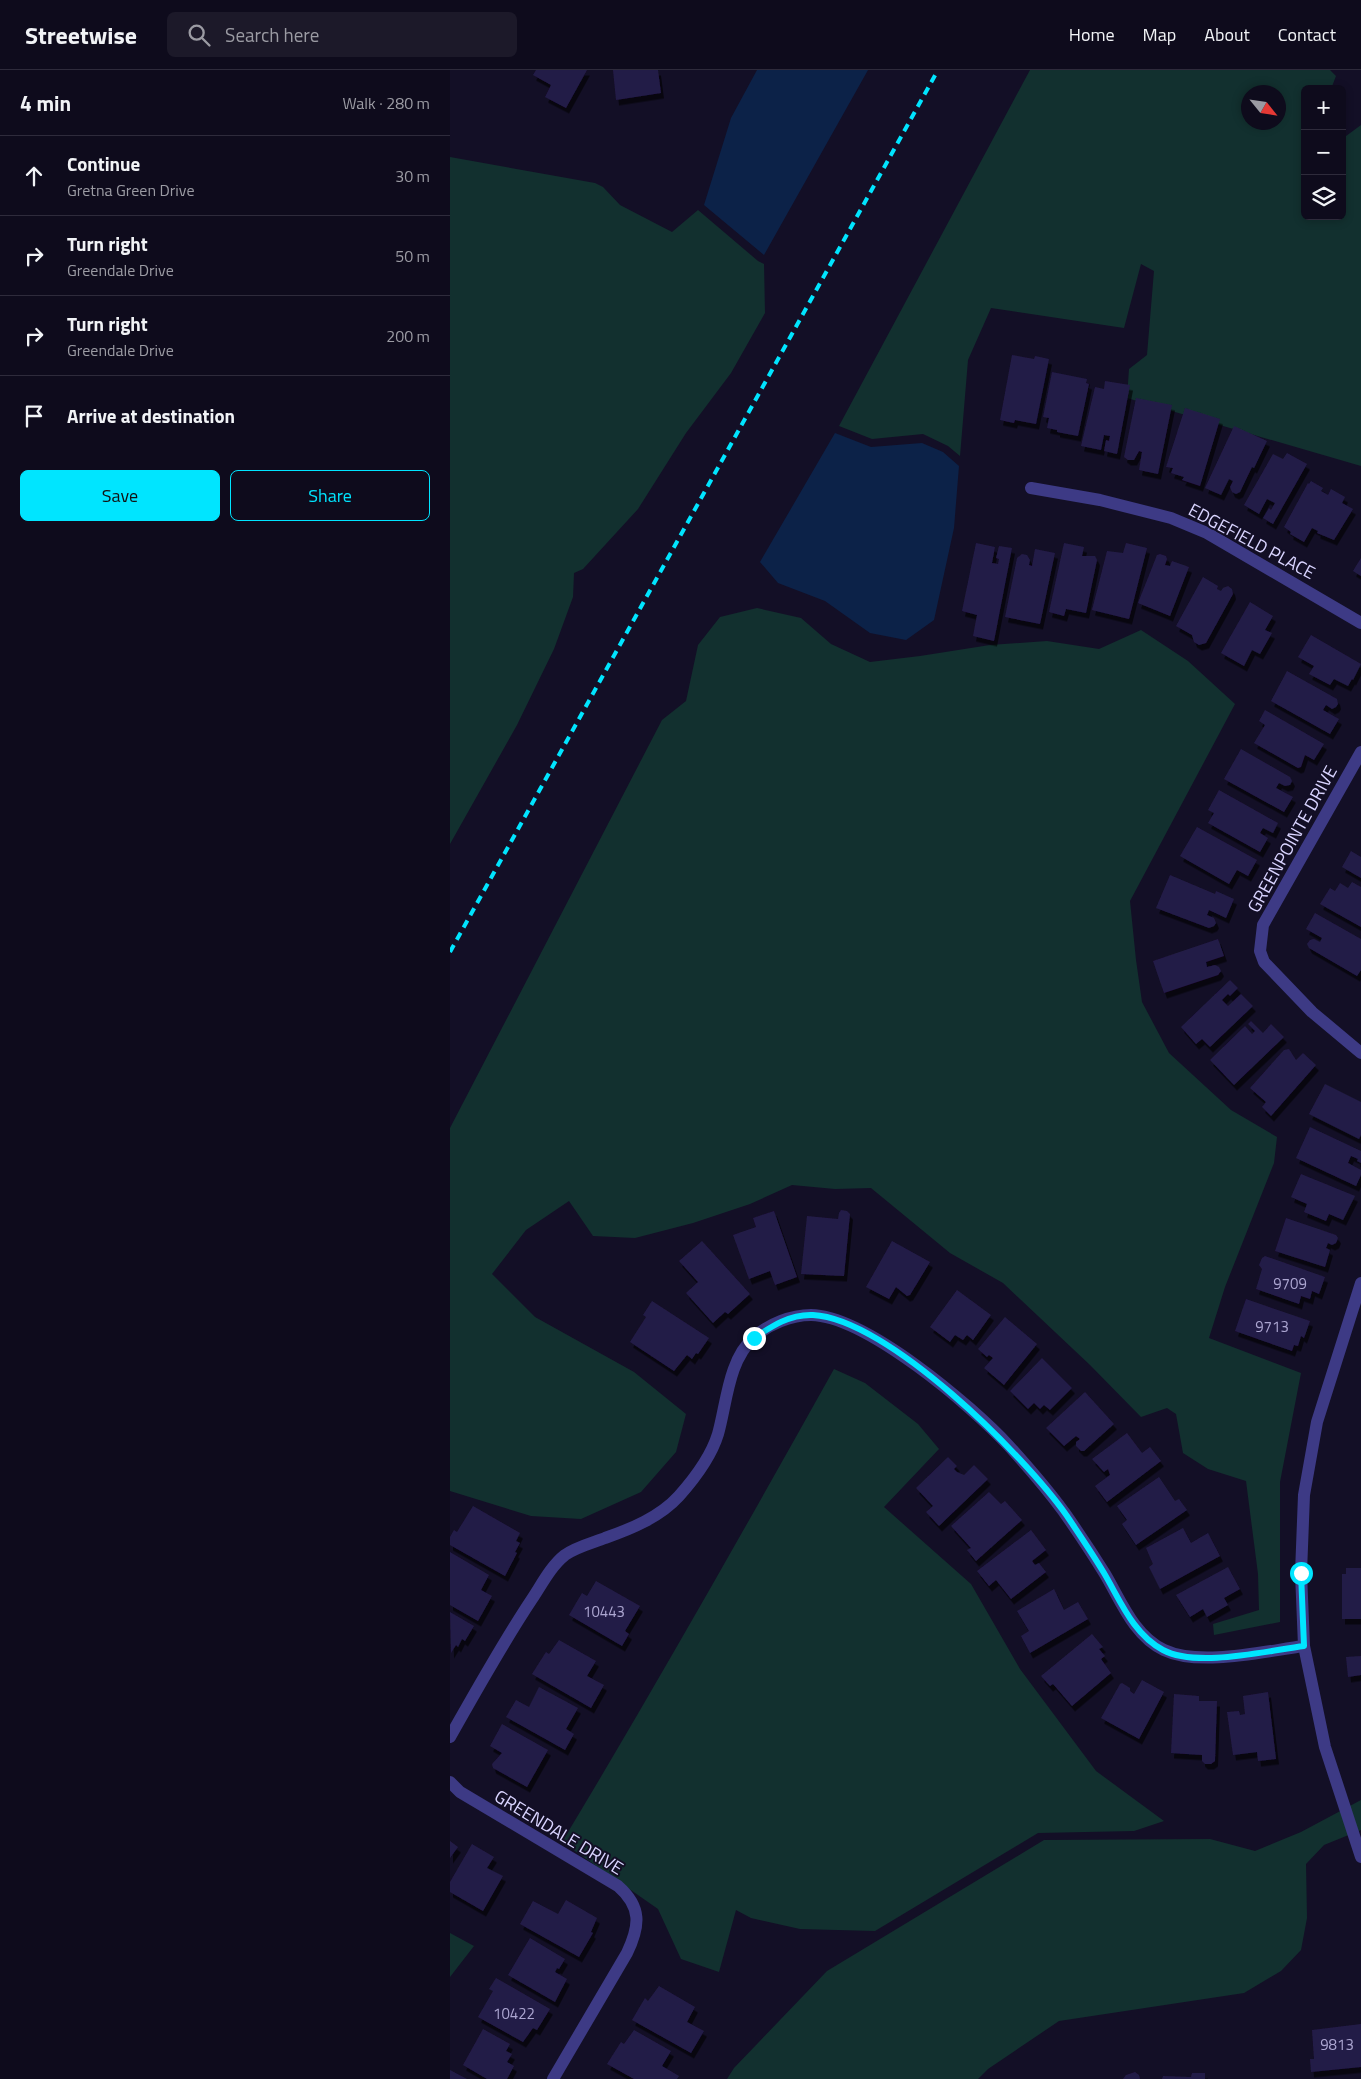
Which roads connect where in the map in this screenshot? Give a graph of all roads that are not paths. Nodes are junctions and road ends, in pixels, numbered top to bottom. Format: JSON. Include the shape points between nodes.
{"nodes":[{"id":1,"x":1031,"y":488,"type":"dead end"},
{"id":2,"x":1361,"y":623,"type":"edge"},
{"id":3,"x":1361,"y":752,"type":"edge"},
{"id":4,"x":1361,"y":1052,"type":"edge"},
{"id":5,"x":1361,"y":1283,"type":"edge"},
{"id":6,"x":1304,"y":1646,"type":"junction"},
{"id":7,"x":450,"y":1737,"type":"edge"},
{"id":8,"x":450,"y":1782,"type":"edge"},
{"id":9,"x":1361,"y":1857,"type":"edge"},
{"id":10,"x":553,"y":2079,"type":"edge"}],
"edges":[{"from":1,"to":2,"type":"street","name":"EDGEFIELD PLACE","via":[[1100,500],[1171,518],[1207,533]]},
{"from":3,"to":4,"type":"street","name":"GREENPOINTE DRIVE","via":[[1263,925],[1260,951],[1264,962],[1292,992]]},
{"from":5,"to":6,"type":"street","via":[[1316,1422],[1304,1496],[1301,1573]]},
{"from":6,"to":7,"type":"street","via":[[1198,1658],[1180,1656],[1147,1640],[1132,1622],[1103,1570],[1066,1515],[1013,1450],[975,1414],[903,1356],[862,1331],[839,1320],[813,1315],[794,1316],[754,1338],[739,1358],[715,1443],[696,1476],[677,1499],[631,1529],[566,1554],[552,1568]]},
{"from":6,"to":9,"type":"street","via":[[1325,1747]]},
{"from":8,"to":10,"type":"street","name":"GREENDALE DRIVE","via":[[460,1792],[618,1886],[629,1896],[634,1908],[636,1932],[627,1953]]}]}
